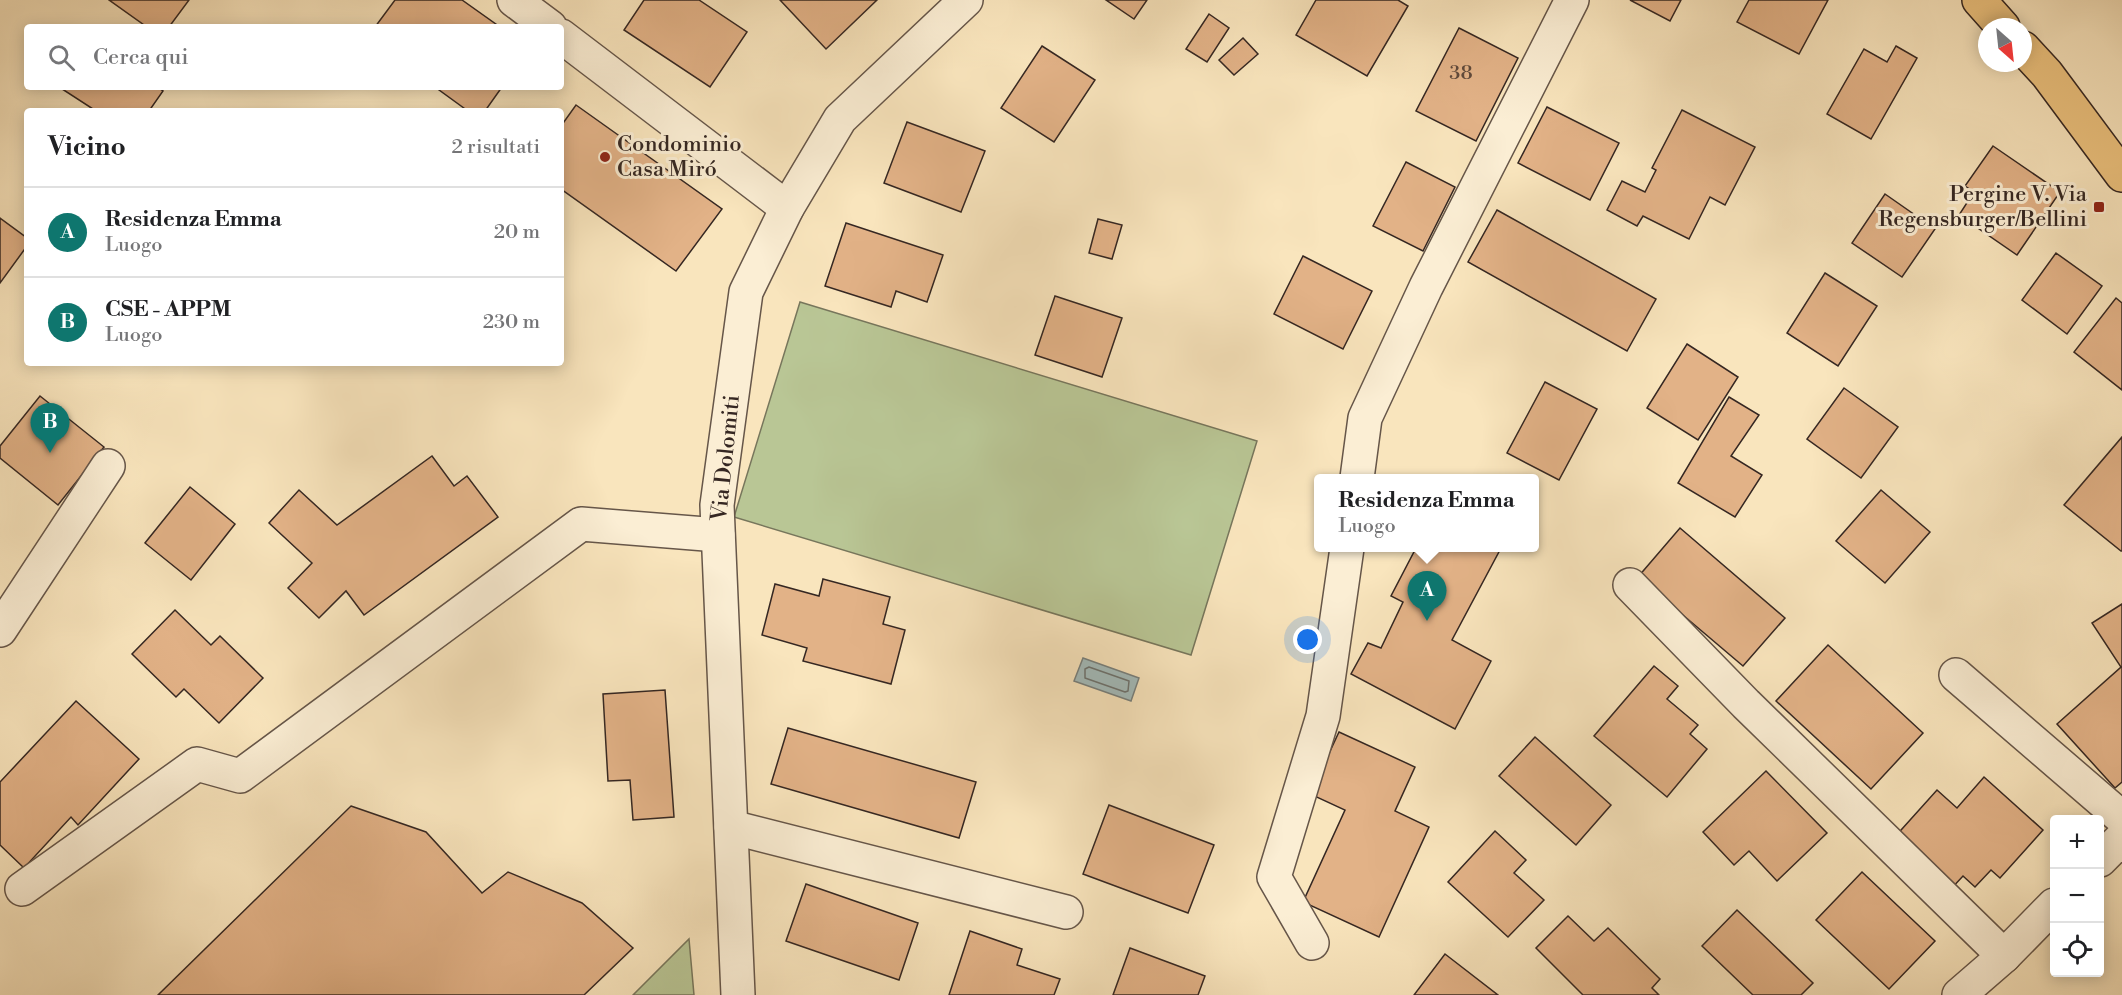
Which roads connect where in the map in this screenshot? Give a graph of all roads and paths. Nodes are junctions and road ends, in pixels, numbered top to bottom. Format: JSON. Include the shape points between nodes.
{"nodes":[{"id":1,"x":514,"y":0,"type":"edge"},
{"id":2,"x":966,"y":0,"type":"edge"},
{"id":3,"x":1572,"y":0,"type":"edge"},
{"id":4,"x":1979,"y":0,"type":"edge"},
{"id":5,"x":1995,"y":18,"type":"edge"},
{"id":6,"x":546,"y":24,"type":"edge"},
{"id":7,"x":564,"y":38,"type":"edge"},
{"id":8,"x":2032,"y":58,"type":"edge"},
{"id":9,"x":2122,"y":175,"type":"edge"},
{"id":10,"x":787,"y":208,"type":"junction"},
{"id":11,"x":108,"y":466,"type":"dead end"},
{"id":12,"x":1358,"y":474,"type":"edge"},
{"id":13,"x":718,"y":535,"type":"junction"},
{"id":14,"x":1346,"y":552,"type":"edge"},
{"id":15,"x":1630,"y":585,"type":"dead end"},
{"id":16,"x":0,"y":630,"type":"edge"},
{"id":17,"x":1956,"y":675,"type":"dead end"},
{"id":18,"x":2122,"y":818,"type":"edge"},
{"id":19,"x":731,"y":827,"type":"junction"},
{"id":20,"x":2122,"y":838,"type":"edge"},
{"id":21,"x":2104,"y":856,"type":"edge"},
{"id":22,"x":22,"y":889,"type":"dead end"},
{"id":23,"x":2050,"y":910,"type":"edge"},
{"id":24,"x":1066,"y":912,"type":"dead end"},
{"id":25,"x":1312,"y":943,"type":"dead end"},
{"id":26,"x":2004,"y":956,"type":"junction"},
{"id":27,"x":738,"y":995,"type":"edge"},
{"id":28,"x":1959,"y":995,"type":"edge"}],
"edges":[{"from":1,"to":6,"type":"street"},
{"from":2,"to":10,"type":"street","name":"Via Dolomiti","via":[[840,119]]},
{"from":3,"to":12,"type":"street","via":[[1426,287],[1365,418]]},
{"from":4,"to":5,"type":"main road"},
{"from":7,"to":10,"type":"street"},
{"from":8,"to":9,"type":"main road"},
{"from":10,"to":13,"type":"street","name":"Via Dolomiti","via":[[746,292],[717,505]]},
{"from":11,"to":16,"type":"street"},
{"from":13,"to":19,"type":"street","name":"Via Dolomiti"},
{"from":13,"to":22,"type":"street","via":[[582,524],[240,777],[198,764]]},
{"from":14,"to":25,"type":"street","via":[[1323,716],[1274,877]]},
{"from":15,"to":26,"type":"street"},
{"from":17,"to":18,"type":"street"},
{"from":19,"to":24,"type":"street"},
{"from":19,"to":27,"type":"street","name":"Via Dolomiti"},
{"from":20,"to":21,"type":"street"},
{"from":23,"to":26,"type":"street"},
{"from":26,"to":28,"type":"street"}]}
